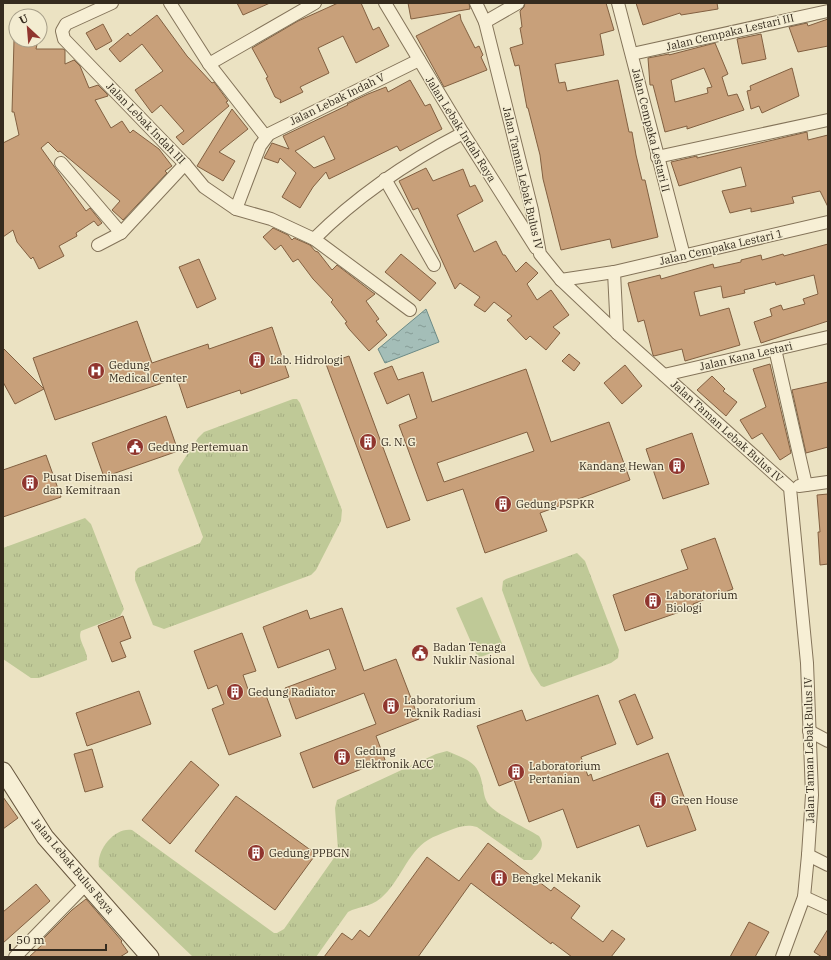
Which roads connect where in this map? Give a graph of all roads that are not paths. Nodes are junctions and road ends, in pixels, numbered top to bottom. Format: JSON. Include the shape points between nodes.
{"nodes":[{"id":1,"x":112,"y":3,"type":"edge"},
{"id":2,"x":170,"y":3,"type":"edge"},
{"id":3,"x":315,"y":3,"type":"edge"},
{"id":4,"x":385,"y":3,"type":"edge"},
{"id":5,"x":476,"y":3,"type":"edge"},
{"id":6,"x":518,"y":3,"type":"edge"},
{"id":7,"x":618,"y":3,"type":"edge"},
{"id":8,"x":828,"y":11,"type":"edge"},
{"id":9,"x":485,"y":22,"type":"junction"},
{"id":10,"x":632,"y":54,"type":"junction"},
{"id":11,"x":419,"y":60,"type":"junction"},
{"id":12,"x":209,"y":64,"type":"junction"},
{"id":13,"x":828,"y":120,"type":"edge"},
{"id":14,"x":463,"y":133,"type":"junction"},
{"id":15,"x":263,"y":141,"type":"junction"},
{"id":16,"x":658,"y":157,"type":"junction"},
{"id":17,"x":61,"y":163,"type":"dead end"},
{"id":18,"x":185,"y":164,"type":"junction"},
{"id":19,"x":385,"y":179,"type":"junction"},
{"id":20,"x":236,"y":209,"type":"junction"},
{"id":21,"x":828,"y":222,"type":"edge"},
{"id":22,"x":121,"y":233,"type":"junction"},
{"id":23,"x":314,"y":239,"type":"junction"},
{"id":24,"x":98,"y":245,"type":"dead end"},
{"id":25,"x":540,"y":254,"type":"junction"},
{"id":26,"x":684,"y":256,"type":"junction"},
{"id":27,"x":434,"y":265,"type":"dead end"},
{"id":28,"x":614,"y":272,"type":"junction"},
{"id":29,"x":561,"y":280,"type":"junction"},
{"id":30,"x":410,"y":310,"type":"dead end"},
{"id":31,"x":616,"y":333,"type":"junction"},
{"id":32,"x":828,"y":337,"type":"edge"},
{"id":33,"x":775,"y":349,"type":"junction"},
{"id":34,"x":664,"y":375,"type":"junction"},
{"id":35,"x":828,"y":482,"type":"edge"},
{"id":36,"x":806,"y":485,"type":"junction"},
{"id":37,"x":790,"y":488,"type":"junction"},
{"id":38,"x":809,"y":731,"type":"junction"},
{"id":39,"x":828,"y":741,"type":"edge"},
{"id":40,"x":6,"y":782,"type":"edge"},
{"id":41,"x":808,"y":855,"type":"junction"},
{"id":42,"x":828,"y":865,"type":"edge"},
{"id":43,"x":87,"y":884,"type":"junction"},
{"id":44,"x":804,"y":897,"type":"junction"},
{"id":45,"x":828,"y":908,"type":"edge"},
{"id":46,"x":15,"y":957,"type":"edge"},
{"id":47,"x":150,"y":957,"type":"edge"},
{"id":48,"x":782,"y":957,"type":"edge"}],
"edges":[{"from":1,"to":18,"type":"street","name":"Jalan Lebak Indah III","via":[[66,24],[62,31],[64,39]]},
{"from":2,"to":12,"type":"street"},
{"from":3,"to":12,"type":"street"},
{"from":4,"to":11,"type":"street","name":"Jalan Lebak Indah Raya"},
{"from":5,"to":9,"type":"street","name":"Jalan Taman Lebak Bulus IV"},
{"from":6,"to":9,"type":"street"},
{"from":7,"to":10,"type":"street","name":"Jalan Cempaka Lestari II"},
{"from":8,"to":10,"type":"street","name":"Jalan Cempaka Lestari III"},
{"from":9,"to":25,"type":"street","name":"Jalan Taman Lebak Bulus IV","via":[[532,210]]},
{"from":10,"to":16,"type":"street","name":"Jalan Cempaka Lestari II"},
{"from":11,"to":14,"type":"street","name":"Jalan Lebak Indah Raya"},
{"from":11,"to":15,"type":"street","name":"Jalan Lebak Indah V","via":[[272,131]]},
{"from":12,"to":15,"type":"street"},
{"from":13,"to":16,"type":"street"},
{"from":14,"to":19,"type":"street"},
{"from":14,"to":25,"type":"street","name":"Jalan Lebak Indah Raya"},
{"from":15,"to":20,"type":"street"},
{"from":16,"to":26,"type":"street","name":"Jalan Cempaka Lestari II"},
{"from":17,"to":22,"type":"street"},
{"from":18,"to":20,"type":"street","name":"Jalan Lebak Indah III","via":[[204,187]]},
{"from":18,"to":22,"type":"street"},
{"from":19,"to":23,"type":"street"},
{"from":19,"to":27,"type":"street"},
{"from":20,"to":23,"type":"street","name":"Jalan Lebak Indah III","via":[[271,219]]},
{"from":21,"to":26,"type":"street","name":"Jalan Cempaka Lestari 1"},
{"from":22,"to":24,"type":"street"},
{"from":23,"to":30,"type":"street","name":"Jalan Lebak Indah III"},
{"from":25,"to":29,"type":"street","name":"Jalan Taman Lebak Bulus IV"},
{"from":26,"to":28,"type":"street","name":"Jalan Cempaka Lestari 1"},
{"from":28,"to":29,"type":"street","name":"Jalan Cempaka Lestari 1"},
{"from":28,"to":31,"type":"street"},
{"from":29,"to":31,"type":"street","name":"Jalan Taman Lebak Bulus IV"},
{"from":31,"to":34,"type":"street","name":"Jalan Taman Lebak Bulus IV"},
{"from":32,"to":33,"type":"street","name":"Jalan Kana Lestari"},
{"from":33,"to":34,"type":"street","name":"Jalan Kana Lestari"},
{"from":33,"to":36,"type":"street"},
{"from":34,"to":37,"type":"street","name":"Jalan Taman Lebak Bulus IV"},
{"from":35,"to":36,"type":"street"},
{"from":36,"to":37,"type":"street"},
{"from":37,"to":38,"type":"street","name":"Jalan Taman Lebak Bulus IV","via":[[807,663]]},
{"from":38,"to":39,"type":"street"},
{"from":38,"to":41,"type":"street","name":"Jalan Taman Lebak Bulus IV","via":[[812,795]]},
{"from":40,"to":43,"type":"main road","name":"Jalan Lebak Bulus Raya","via":[[45,837]]},
{"from":41,"to":42,"type":"street"},
{"from":41,"to":44,"type":"street","name":"Jalan Taman Lebak Bulus IV"},
{"from":43,"to":46,"type":"street"},
{"from":43,"to":47,"type":"main road","name":"Jalan Lebak Bulus Raya"},
{"from":44,"to":45,"type":"street"},
{"from":44,"to":48,"type":"street","name":"Jalan Taman Lebak Bulus IV"}]}
